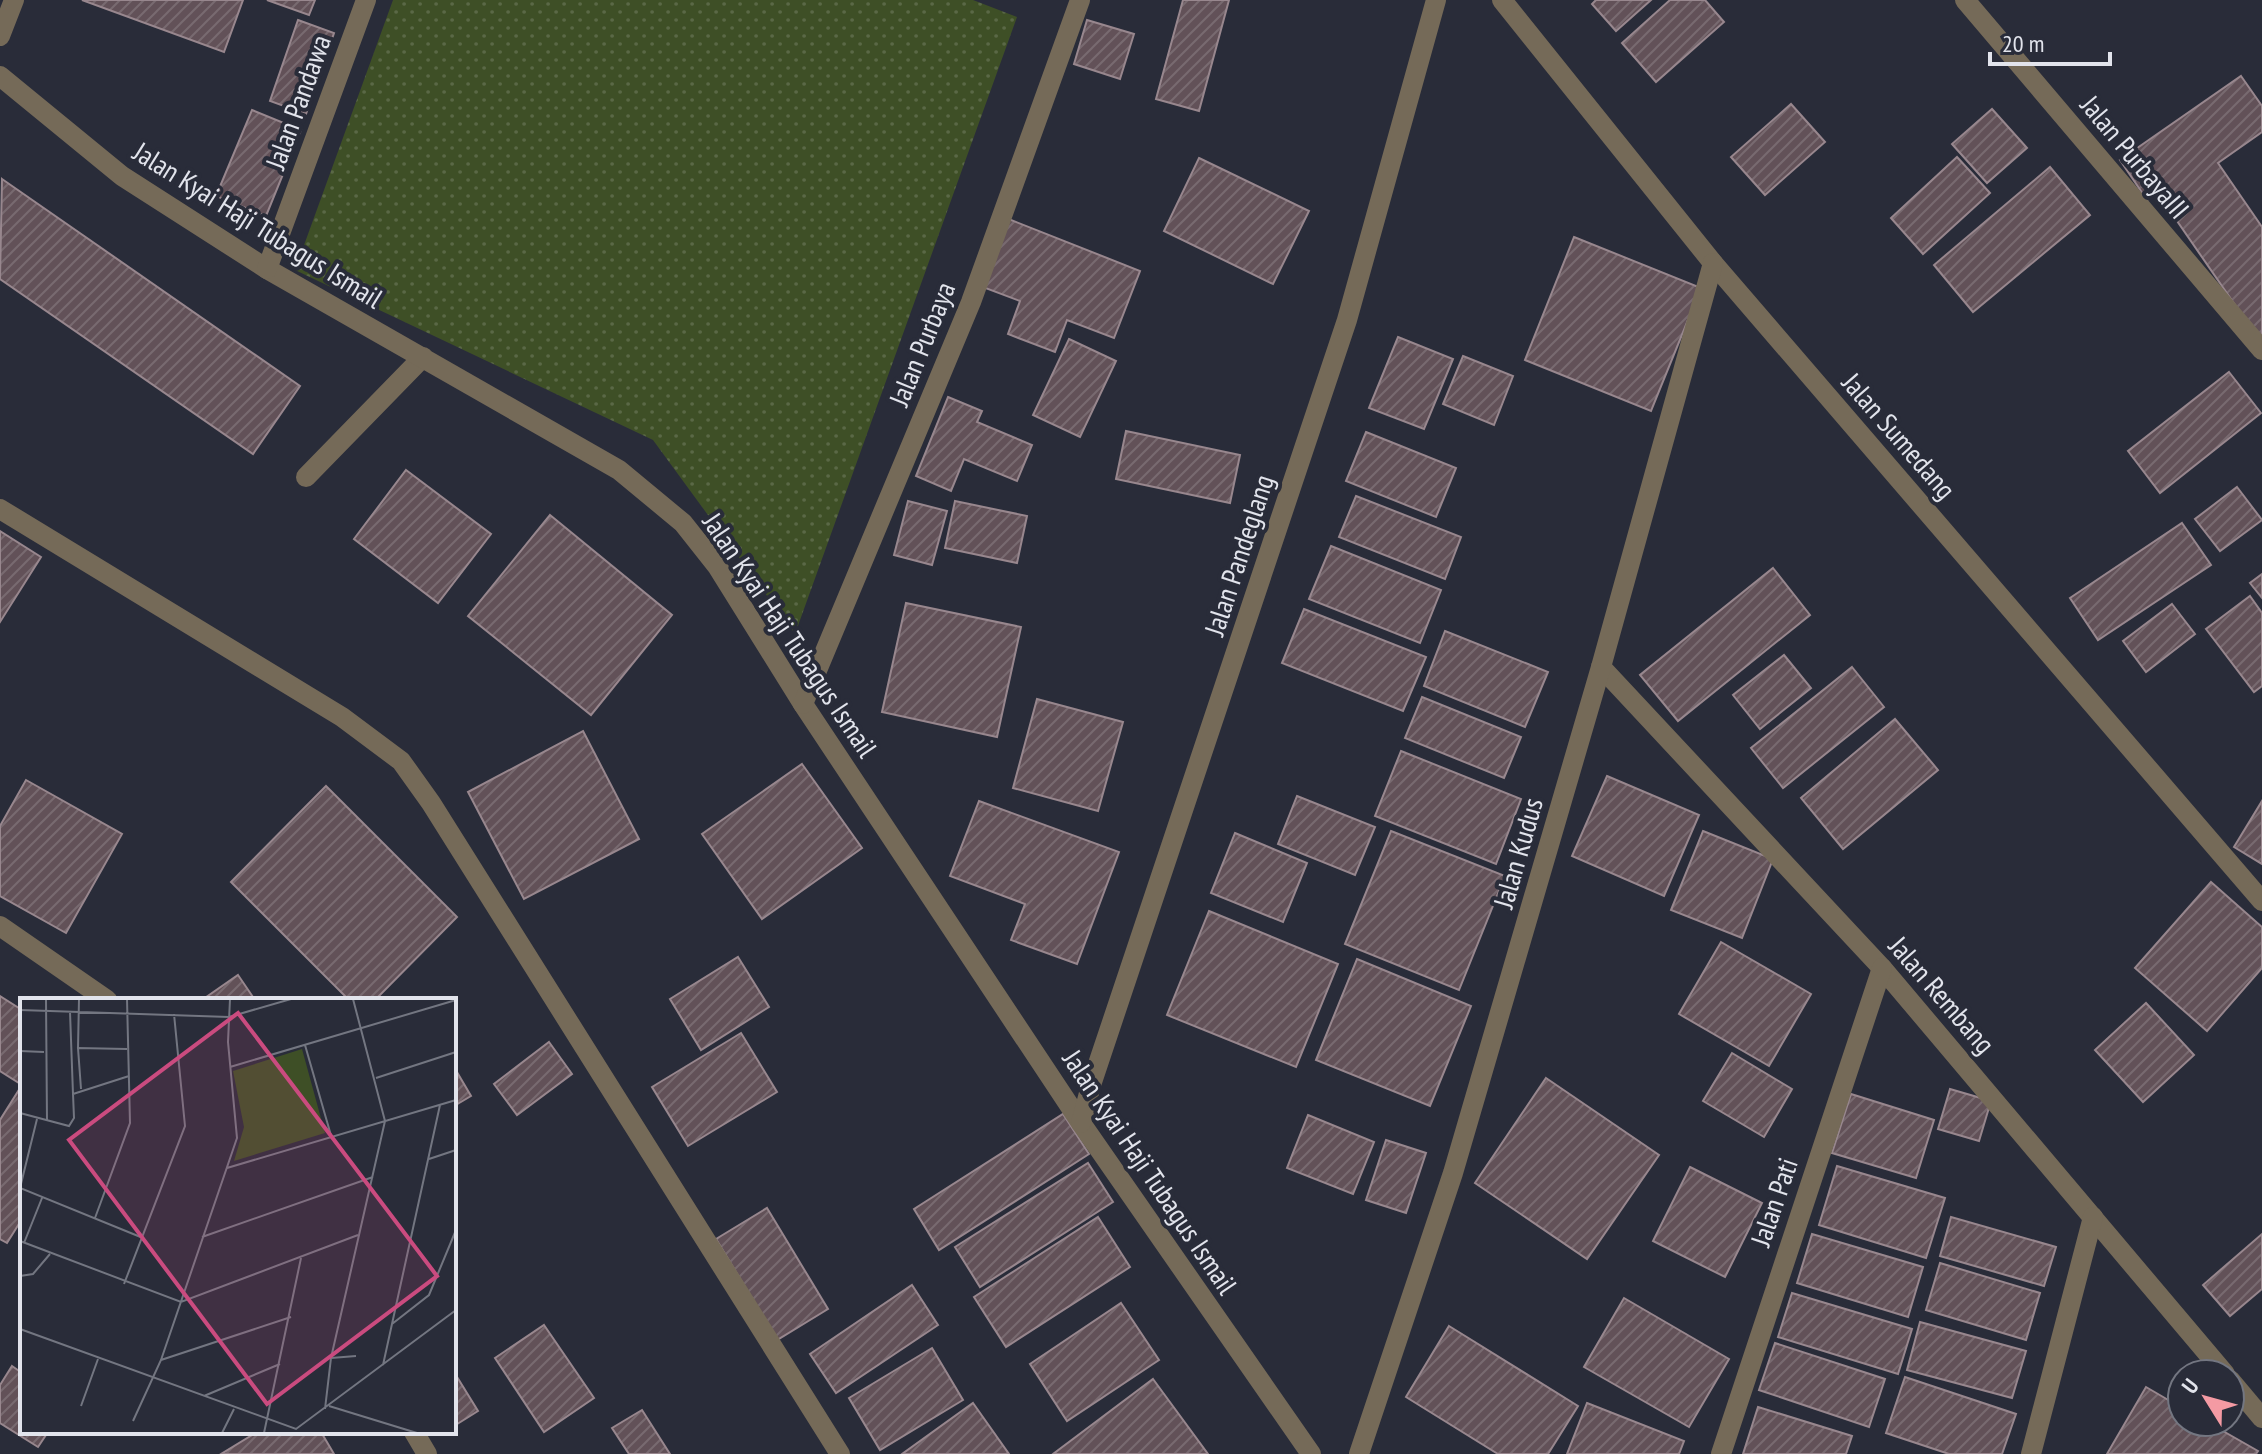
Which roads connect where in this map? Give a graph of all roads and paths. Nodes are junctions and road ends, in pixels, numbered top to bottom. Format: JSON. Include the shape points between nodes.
{"nodes":[{"id":1,"x":14,"y":0,"type":"edge"},
{"id":2,"x":366,"y":0,"type":"edge"},
{"id":3,"x":1436,"y":0,"type":"edge"},
{"id":4,"x":1502,"y":0,"type":"edge"},
{"id":5,"x":1965,"y":0,"type":"edge"},
{"id":6,"x":1073,"y":2,"type":"edge"},
{"id":7,"x":0,"y":36,"type":"edge"},
{"id":8,"x":0,"y":76,"type":"edge"},
{"id":9,"x":1713,"y":263,"type":"junction"},
{"id":10,"x":267,"y":269,"type":"junction"},
{"id":11,"x":2262,"y":350,"type":"edge"},
{"id":12,"x":423,"y":357,"type":"junction"},
{"id":13,"x":306,"y":477,"type":"dead end"},
{"id":14,"x":0,"y":509,"type":"edge"},
{"id":15,"x":1601,"y":667,"type":"junction"},
{"id":16,"x":803,"y":704,"type":"junction"},
{"id":17,"x":2262,"y":901,"type":"edge"},
{"id":18,"x":0,"y":926,"type":"edge"},
{"id":19,"x":1882,"y":968,"type":"junction"},
{"id":20,"x":104,"y":998,"type":"edge"},
{"id":21,"x":1081,"y":1123,"type":"junction"},
{"id":22,"x":2093,"y":1217,"type":"junction"},
{"id":23,"x":2212,"y":1358,"type":"edge"},
{"id":24,"x":2246,"y":1399,"type":"edge"},
{"id":25,"x":2262,"y":1418,"type":"edge"},
{"id":26,"x":415,"y":1434,"type":"edge"},
{"id":27,"x":836,"y":1453,"type":"edge"},
{"id":28,"x":427,"y":1454,"type":"edge"},
{"id":29,"x":1311,"y":1454,"type":"edge"},
{"id":30,"x":1359,"y":1454,"type":"edge"},
{"id":31,"x":1721,"y":1454,"type":"edge"},
{"id":32,"x":2031,"y":1454,"type":"edge"}],
"edges":[{"from":1,"to":7,"type":"street"},
{"from":2,"to":10,"type":"street","name":"Jalan Pandawa"},
{"from":3,"to":21,"type":"street","name":"Jalan Pandeglang","via":[[1347,320]]},
{"from":4,"to":9,"type":"street","name":"Jalan Sumedang"},
{"from":5,"to":11,"type":"street","name":"Jalan PurbayaIII"},
{"from":6,"to":16,"type":"street","name":"Jalan Purbaya","via":[[971,302]]},
{"from":8,"to":10,"type":"street","name":"Jalan Kyai Haji Tubagus Ismail","via":[[122,176]]},
{"from":9,"to":15,"type":"street","name":"Jalan Kudus"},
{"from":9,"to":17,"type":"street","name":"Jalan Sumedang"},
{"from":10,"to":12,"type":"street","name":"Jalan Kyai Haji Tubagus Ismail"},
{"from":12,"to":13,"type":"street"},
{"from":12,"to":16,"type":"street","name":"Jalan Kyai Haji Tubagus Ismail","via":[[619,470],[683,523],[717,566]]},
{"from":14,"to":27,"type":"street","via":[[262,665],[401,761]]},
{"from":15,"to":19,"type":"street","name":"Jalan Rembang"},
{"from":15,"to":30,"type":"street","name":"Jalan Kudus","via":[[1453,1173]]},
{"from":16,"to":21,"type":"street","name":"Jalan Kyai Haji Tubagus Ismail"},
{"from":18,"to":20,"type":"street"},
{"from":19,"to":22,"type":"street","name":"Jalan Rembang"},
{"from":19,"to":31,"type":"street","name":"Jalan Pati"},
{"from":21,"to":29,"type":"street","name":"Jalan Kyai Haji Tubagus Ismail"},
{"from":22,"to":23,"type":"street","name":"Jalan Rembang"},
{"from":22,"to":32,"type":"street"},
{"from":24,"to":25,"type":"street"},
{"from":26,"to":28,"type":"street"}]}
